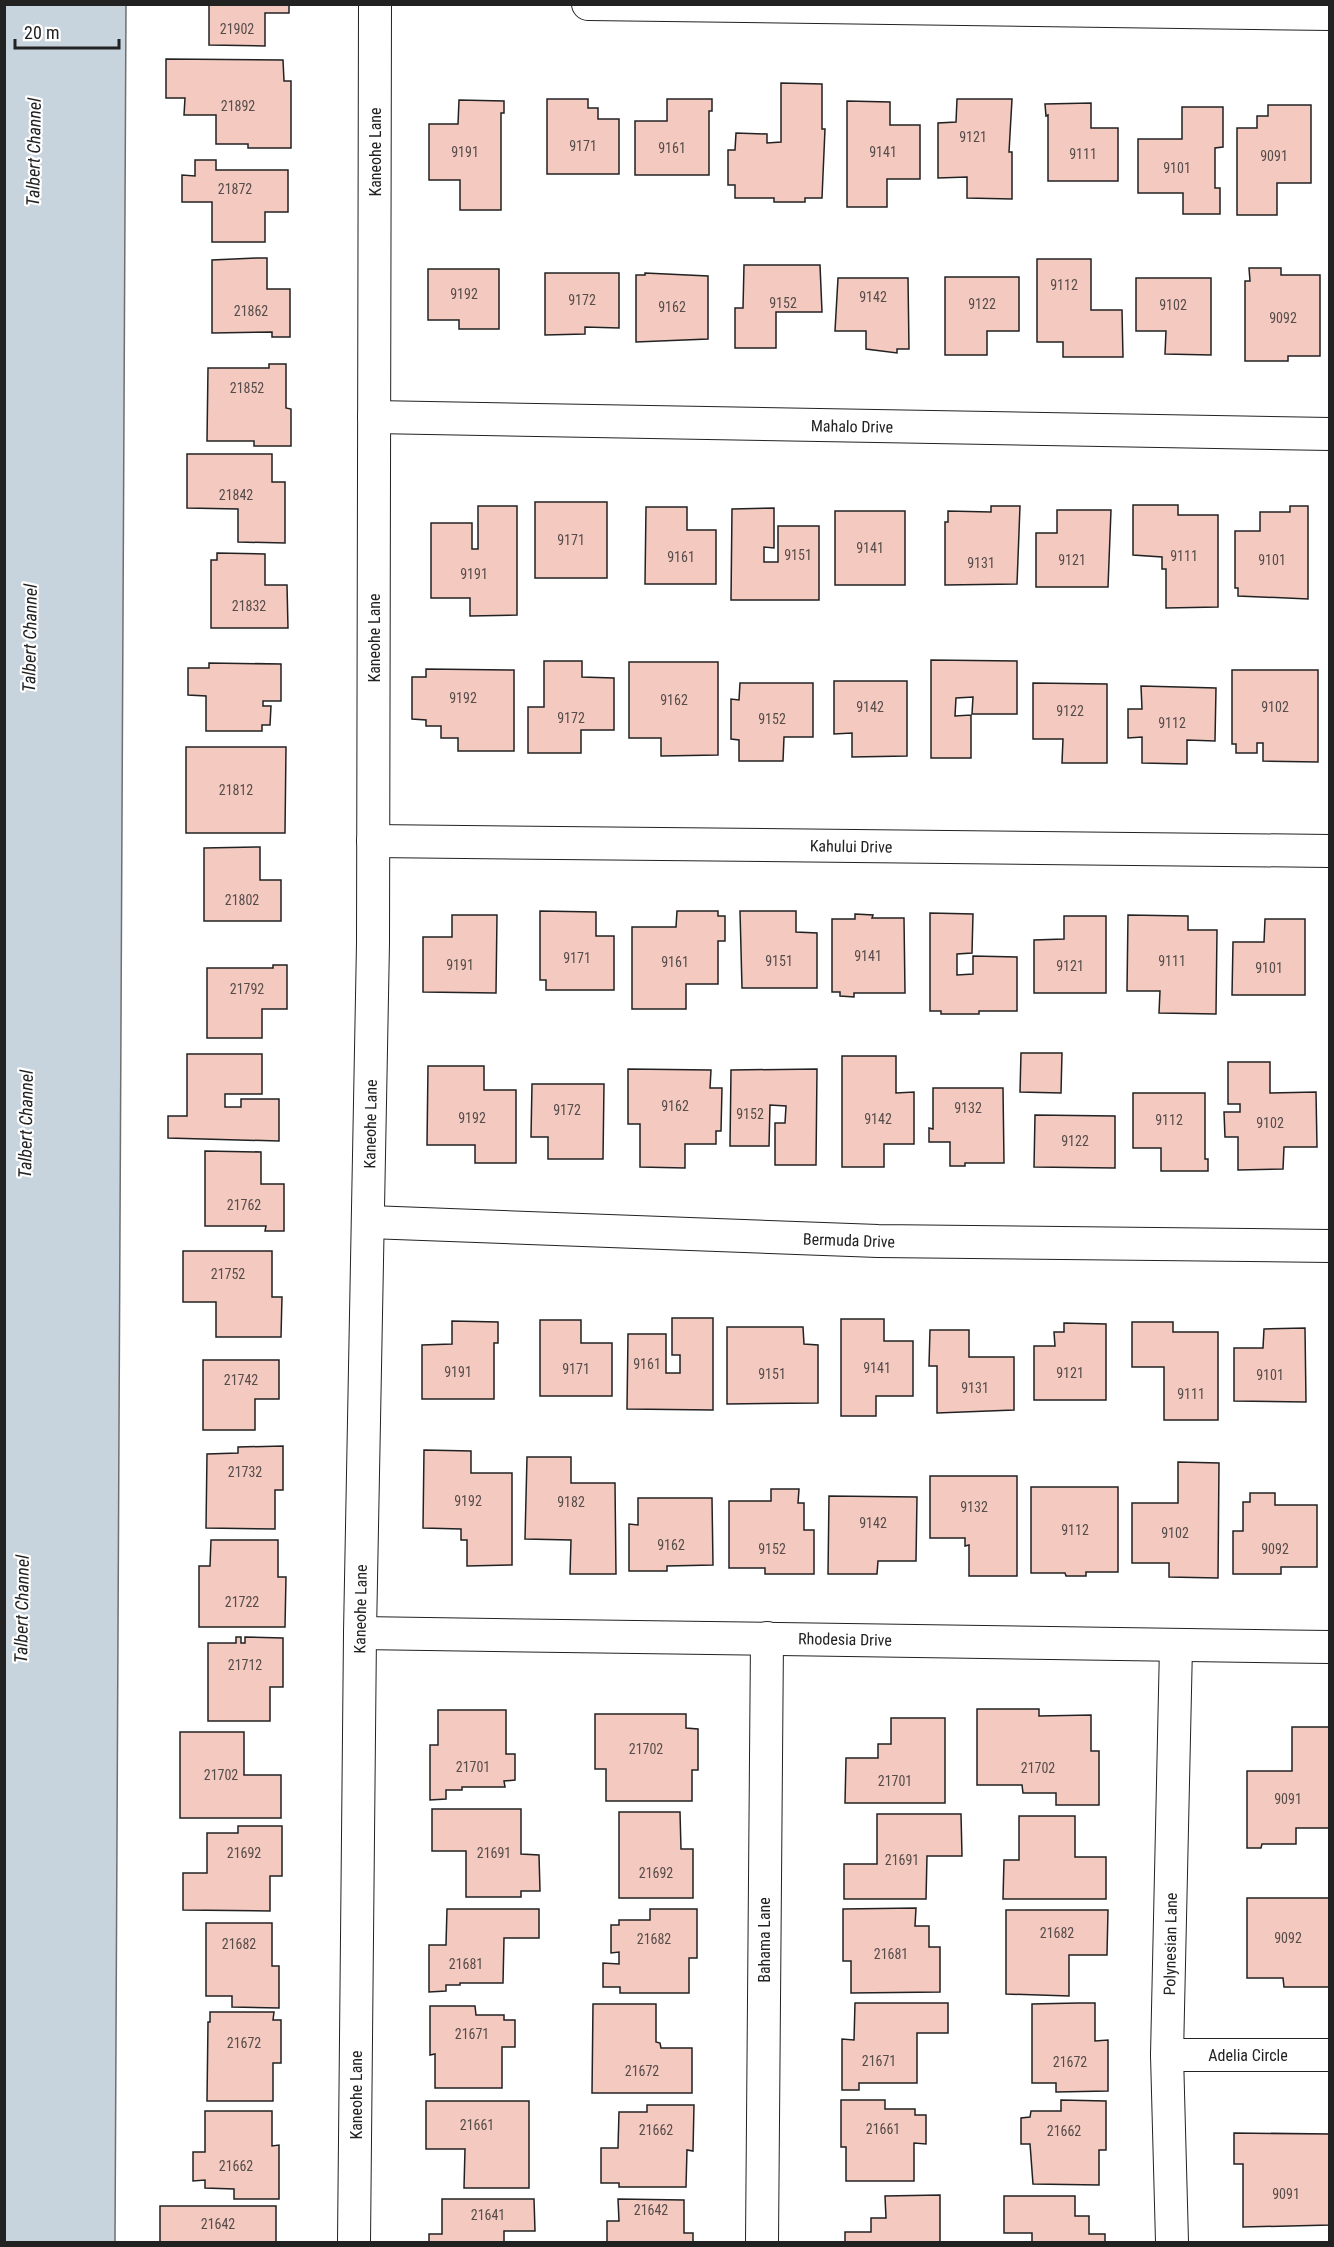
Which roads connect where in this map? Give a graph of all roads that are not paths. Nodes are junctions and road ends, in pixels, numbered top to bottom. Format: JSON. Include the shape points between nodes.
{"nodes":[{"id":1,"x":375,"y":4,"type":"edge"},
{"id":2,"x":588,"y":4,"type":"edge"},
{"id":3,"x":1329,"y":14,"type":"edge"},
{"id":4,"x":374,"y":417,"type":"junction"},
{"id":5,"x":1329,"y":434,"type":"edge"},
{"id":6,"x":373,"y":841,"type":"junction"},
{"id":7,"x":1329,"y":851,"type":"edge"},
{"id":8,"x":369,"y":1222,"type":"junction"},
{"id":9,"x":1329,"y":1246,"type":"edge"},
{"id":10,"x":360,"y":1633,"type":"junction"},
{"id":11,"x":766,"y":1638,"type":"junction"},
{"id":12,"x":1176,"y":1646,"type":"junction"},
{"id":13,"x":1329,"y":1647,"type":"edge"},
{"id":14,"x":1167,"y":2055,"type":"junction"},
{"id":15,"x":1329,"y":2055,"type":"edge"},
{"id":16,"x":354,"y":2242,"type":"edge"},
{"id":17,"x":762,"y":2242,"type":"edge"},
{"id":18,"x":1172,"y":2242,"type":"edge"}],
"edges":[{"from":1,"to":4,"type":"street","name":"Kaneohe Lane"},
{"from":2,"to":3,"type":"street"},
{"from":4,"to":5,"type":"street","name":"Mahalo Drive"},
{"from":4,"to":6,"type":"street","name":"Kaneohe Lane"},
{"from":6,"to":7,"type":"street","name":"Kahului Drive"},
{"from":6,"to":8,"type":"street","name":"Kaneohe Lane"},
{"from":8,"to":9,"type":"street","name":"Bermuda Drive","via":[[878,1241]]},
{"from":8,"to":10,"type":"street","name":"Kaneohe Lane"},
{"from":10,"to":11,"type":"street","name":"Rhodesia Drive"},
{"from":10,"to":16,"type":"street","name":"Kaneohe Lane"},
{"from":11,"to":12,"type":"street","name":"Rhodesia Drive"},
{"from":11,"to":17,"type":"street","name":"Bahama Lane"},
{"from":12,"to":13,"type":"street","name":"Rhodesia Drive"},
{"from":12,"to":14,"type":"street","name":"Polynesian Lane"},
{"from":14,"to":15,"type":"street","name":"Adelia Circle"},
{"from":14,"to":18,"type":"street","name":"Polynesian Lane"}]}
